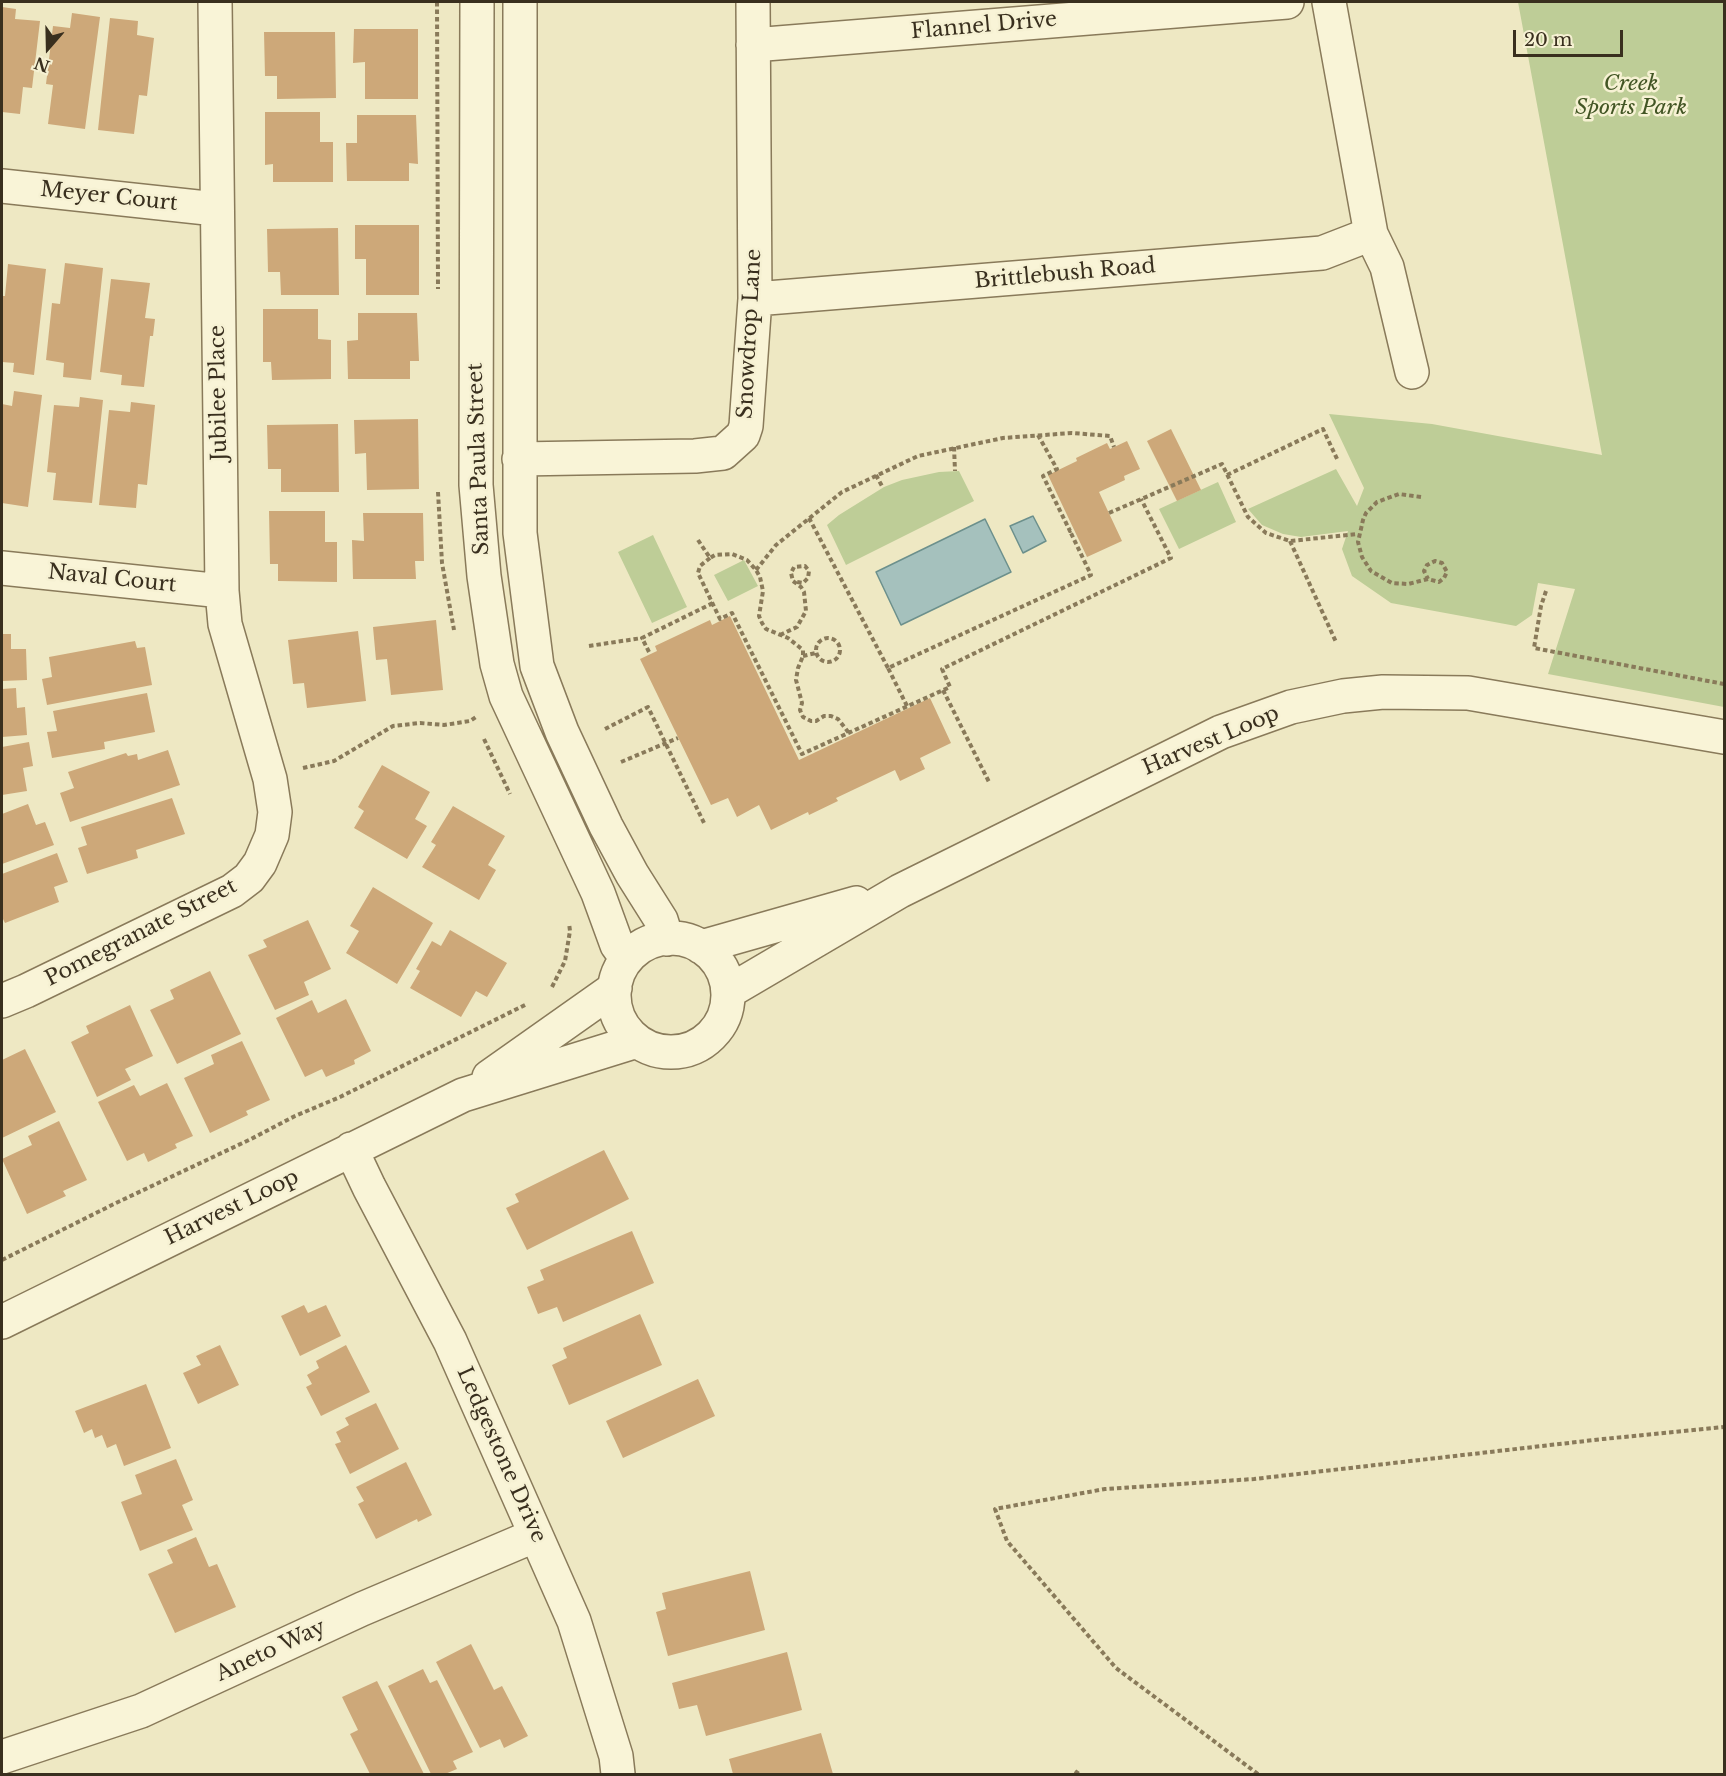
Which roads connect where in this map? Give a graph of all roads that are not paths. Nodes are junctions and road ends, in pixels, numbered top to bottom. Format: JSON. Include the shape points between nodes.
{"nodes":[{"id":1,"x":215,"y":2,"type":"edge"},
{"id":2,"x":477,"y":2,"type":"edge"},
{"id":3,"x":520,"y":2,"type":"edge"},
{"id":4,"x":753,"y":2,"type":"edge"},
{"id":5,"x":1287,"y":2,"type":"edge"},
{"id":6,"x":1329,"y":2,"type":"edge"},
{"id":7,"x":753,"y":45,"type":"junction"},
{"id":8,"x":2,"y":186,"type":"edge"},
{"id":9,"x":216,"y":209,"type":"junction"},
{"id":10,"x":1371,"y":234,"type":"junction"},
{"id":11,"x":755,"y":299,"type":"junction"},
{"id":12,"x":1412,"y":372,"type":"dead end"},
{"id":13,"x":519,"y":459,"type":"junction"},
{"id":14,"x":2,"y":568,"type":"edge"},
{"id":15,"x":222,"y":591,"type":"junction"},
{"id":16,"x":1725,"y":737,"type":"edge"},
{"id":17,"x":284,"y":774,"type":"joint"},
{"id":18,"x":900,"y":891,"type":"junction"},
{"id":19,"x":667,"y":939,"type":"junction"},
{"id":20,"x":701,"y":947,"type":"junction"},
{"id":21,"x":621,"y":974,"type":"junction"},
{"id":22,"x":728,"y":992,"type":"junction"},
{"id":23,"x":2,"y":1001,"type":"edge"},
{"id":24,"x":636,"y":1041,"type":"junction"},
{"id":25,"x":463,"y":1095,"type":"junction"},
{"id":26,"x":351,"y":1149,"type":"junction"},
{"id":27,"x":2,"y":1322,"type":"edge"},
{"id":28,"x":536,"y":1535,"type":"junction"},
{"id":29,"x":2,"y":1757,"type":"edge"},
{"id":30,"x":618,"y":1774,"type":"edge"}],
"edges":[{"from":1,"to":9,"type":"street","name":"Jubilee Place"},
{"from":2,"to":21,"type":"street","name":"Santa Paula Street","via":[[476,485],[484,576],[506,696],[598,893],[616,945]]},
{"from":3,"to":13,"type":"street","name":"Santa Paula Street"},
{"from":4,"to":7,"type":"street","name":"Snowdrop Lane"},
{"from":5,"to":7,"type":"street","name":"Flannel Drive"},
{"from":6,"to":10,"type":"street"},
{"from":7,"to":11,"type":"street","name":"Snowdrop Lane"},
{"from":8,"to":9,"type":"street","name":"Meyer Court"},
{"from":9,"to":15,"type":"street","name":"Jubilee Place"},
{"from":10,"to":11,"type":"street","name":"Brittlebush Road","via":[[1322,253]]},
{"from":10,"to":12,"type":"street","via":[[1388,267]]},
{"from":11,"to":13,"type":"street","name":"Snowdrop Lane","via":[[746,426],[743,435],[723,453],[659,458]]},
{"from":13,"to":19,"type":"street","name":"Santa Paula Street","via":[[520,533],[537,666],[562,732],[606,826],[661,920]]},
{"from":14,"to":15,"type":"street","name":"Naval Court"},
{"from":15,"to":17,"type":"street","name":"Jubilee Place","via":[[225,624]]},
{"from":16,"to":18,"type":"street","name":"Harvest Loop","via":[[1468,693],[1383,692],[1343,696],[1291,707],[1221,732]]},
{"from":17,"to":23,"type":"street","name":"Pomegranate Street","via":[[272,835],[249,878],[232,891]]},
{"from":18,"to":20,"type":"street","name":"Harvest Loop"},
{"from":18,"to":22,"type":"street","name":"Harvest Loop"},
{"from":19,"to":20,"type":"street"},
{"from":19,"to":21,"type":"street","via":[[640,947]]},
{"from":20,"to":22,"type":"street","via":[[722,969]]},
{"from":21,"to":24,"type":"street","via":[[614,996],[617,1013]]},
{"from":21,"to":25,"type":"street","name":"Harvest Loop"},
{"from":22,"to":24,"type":"street","via":[[722,1022],[694,1048],[664,1052]]},
{"from":24,"to":25,"type":"street","name":"Harvest Loop"},
{"from":25,"to":26,"type":"street","name":"Harvest Loop"},
{"from":26,"to":27,"type":"street","name":"Harvest Loop"},
{"from":26,"to":28,"type":"street","name":"Ledgestone Drive","via":[[450,1341]]},
{"from":28,"to":29,"type":"street","name":"Aneto Way","via":[[362,1609],[141,1711]]},
{"from":28,"to":30,"type":"street","name":"Ledgestone Drive","via":[[574,1620],[616,1756]]}]}
